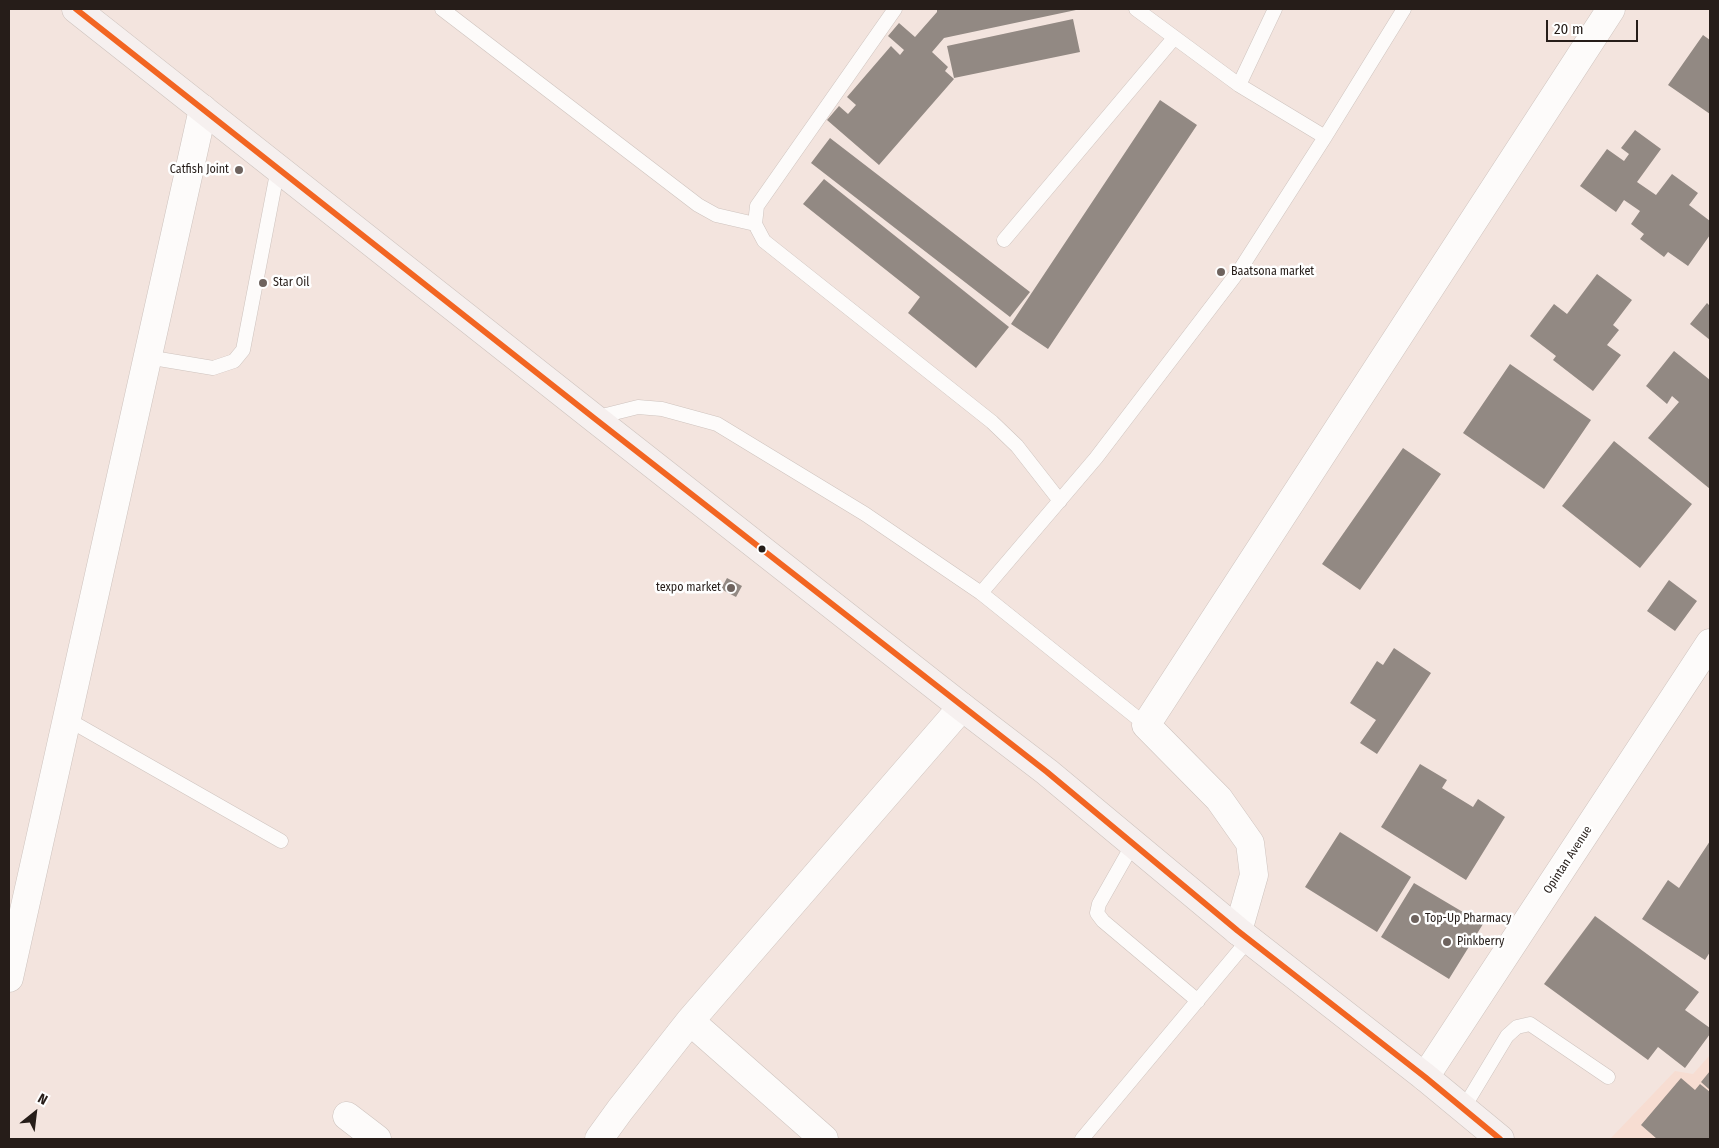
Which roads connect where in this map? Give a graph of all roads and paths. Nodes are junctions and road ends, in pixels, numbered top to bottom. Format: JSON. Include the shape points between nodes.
{"nodes":[{"id":1,"x":76,"y":9,"type":"edge"},
{"id":2,"x":895,"y":9,"type":"edge"},
{"id":3,"x":1136,"y":9,"type":"edge"},
{"id":4,"x":1275,"y":9,"type":"edge"},
{"id":5,"x":1404,"y":9,"type":"edge"},
{"id":6,"x":1611,"y":9,"type":"edge"},
{"id":7,"x":446,"y":10,"type":"edge"},
{"id":8,"x":1174,"y":38,"type":"junction"},
{"id":9,"x":1239,"y":85,"type":"junction"},
{"id":10,"x":203,"y":109,"type":"junction"},
{"id":11,"x":1325,"y":137,"type":"junction"},
{"id":12,"x":278,"y":168,"type":"junction"},
{"id":13,"x":754,"y":224,"type":"junction"},
{"id":14,"x":1004,"y":240,"type":"dead end"},
{"id":15,"x":147,"y":357,"type":"junction"},
{"id":16,"x":594,"y":418,"type":"junction"},
{"id":17,"x":1060,"y":501,"type":"junction"},
{"id":18,"x":981,"y":593,"type":"junction"},
{"id":19,"x":1710,"y":643,"type":"edge"},
{"id":20,"x":962,"y":708,"type":"junction"},
{"id":21,"x":67,"y":719,"type":"junction"},
{"id":22,"x":1146,"y":725,"type":"junction"},
{"id":23,"x":281,"y":841,"type":"dead end"},
{"id":24,"x":1133,"y":844,"type":"junction"},
{"id":25,"x":1244,"y":935,"type":"junction"},
{"id":26,"x":9,"y":978,"type":"edge"},
{"id":27,"x":1198,"y":1001,"type":"junction"},
{"id":28,"x":690,"y":1021,"type":"junction"},
{"id":29,"x":1425,"y":1077,"type":"junction"},
{"id":30,"x":1608,"y":1077,"type":"dead end"},
{"id":31,"x":1463,"y":1109,"type":"junction"},
{"id":32,"x":347,"y":1116,"type":"dead end"},
{"id":33,"x":377,"y":1139,"type":"edge"},
{"id":34,"x":599,"y":1139,"type":"edge"},
{"id":35,"x":824,"y":1139,"type":"edge"},
{"id":36,"x":1082,"y":1139,"type":"edge"},
{"id":37,"x":1500,"y":1139,"type":"edge"}],
"edges":[{"from":1,"to":10,"type":"main road"},
{"from":2,"to":13,"type":"lane","via":[[757,206]]},
{"from":3,"to":8,"type":"lane"},
{"from":4,"to":9,"type":"lane"},
{"from":5,"to":11,"type":"lane"},
{"from":6,"to":22,"type":"street"},
{"from":7,"to":13,"type":"lane","via":[[698,205],[716,215]]},
{"from":8,"to":9,"type":"lane"},
{"from":8,"to":14,"type":"lane"},
{"from":9,"to":11,"type":"lane"},
{"from":10,"to":12,"type":"main road"},
{"from":10,"to":15,"type":"street"},
{"from":11,"to":17,"type":"lane","via":[[1241,268]]},
{"from":12,"to":15,"type":"lane","via":[[243,350],[234,361],[212,368]]},
{"from":12,"to":16,"type":"main road"},
{"from":13,"to":17,"type":"lane","via":[[764,241],[992,422],[1017,446]]},
{"from":15,"to":21,"type":"street"},
{"from":16,"to":18,"type":"lane","via":[[638,407],[662,409],[717,424],[865,514]]},
{"from":16,"to":20,"type":"main road"},
{"from":17,"to":18,"type":"lane"},
{"from":18,"to":22,"type":"lane"},
{"from":19,"to":29,"type":"street","name":"Opintan Avenue"},
{"from":20,"to":24,"type":"main road","via":[[1047,772]]},
{"from":20,"to":28,"type":"street"},
{"from":21,"to":23,"type":"lane"},
{"from":21,"to":26,"type":"street"},
{"from":22,"to":25,"type":"street","via":[[1219,799],[1250,843],[1254,874]]},
{"from":24,"to":25,"type":"main road"},
{"from":24,"to":27,"type":"lane","via":[[1097,913]]},
{"from":25,"to":27,"type":"lane"},
{"from":25,"to":29,"type":"main road"},
{"from":27,"to":36,"type":"lane"},
{"from":28,"to":34,"type":"street"},
{"from":28,"to":35,"type":"street"},
{"from":29,"to":31,"type":"main road"},
{"from":30,"to":31,"type":"lane","via":[[1530,1024],[1518,1027],[1507,1036]]},
{"from":31,"to":37,"type":"main road"},
{"from":32,"to":33,"type":"street"}]}
